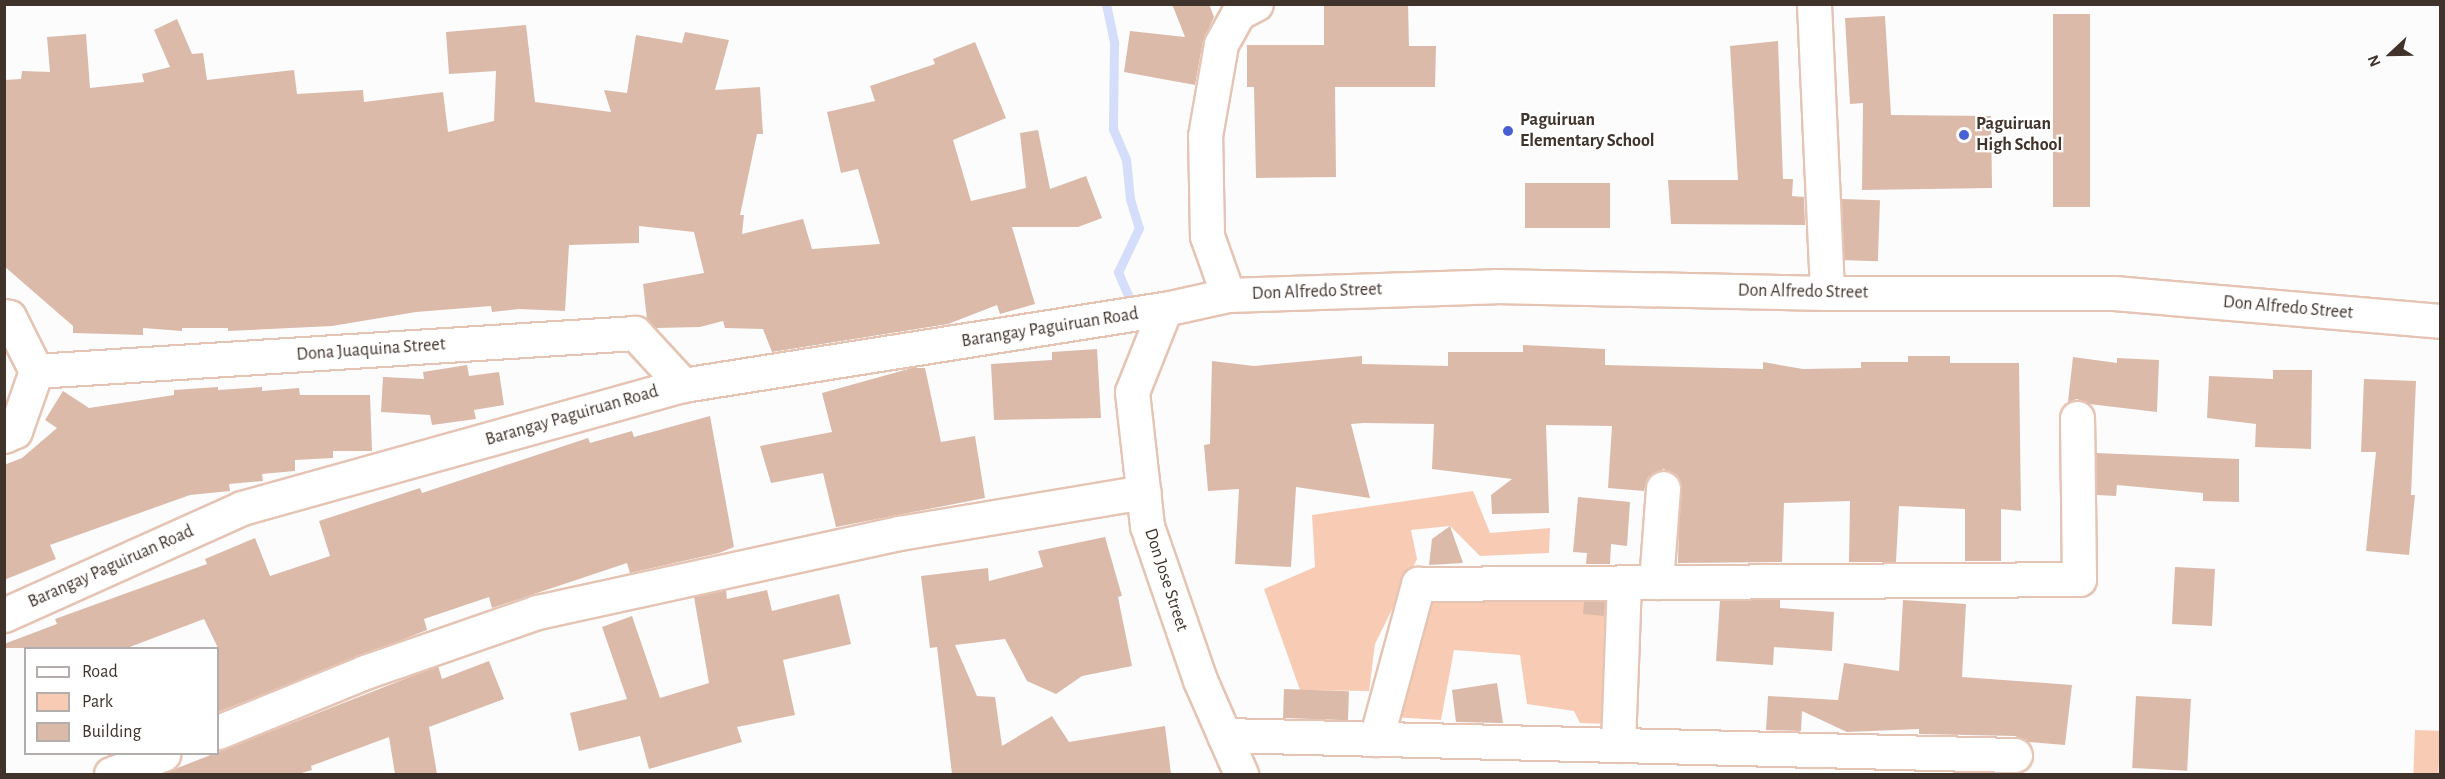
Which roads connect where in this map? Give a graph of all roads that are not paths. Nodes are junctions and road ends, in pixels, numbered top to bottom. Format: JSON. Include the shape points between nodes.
{"nodes":[{"id":1,"x":1256,"y":4,"type":"edge"},
{"id":2,"x":1814,"y":4,"type":"edge"},
{"id":3,"x":1827,"y":293,"type":"junction"},
{"id":4,"x":1228,"y":295,"type":"junction"},
{"id":5,"x":1165,"y":309,"type":"junction"},
{"id":6,"x":4,"y":316,"type":"edge"},
{"id":7,"x":2440,"y":321,"type":"edge"},
{"id":8,"x":36,"y":371,"type":"junction"},
{"id":9,"x":683,"y":385,"type":"junction"},
{"id":10,"x":2078,"y":418,"type":"dead end"},
{"id":11,"x":4,"y":436,"type":"edge"},
{"id":12,"x":1663,"y":488,"type":"dead end"},
{"id":13,"x":1144,"y":492,"type":"junction"},
{"id":14,"x":1640,"y":582,"type":"junction"},
{"id":15,"x":4,"y":615,"type":"edge"},
{"id":16,"x":219,"y":732,"type":"edge"},
{"id":17,"x":1224,"y":735,"type":"junction"},
{"id":18,"x":1376,"y":739,"type":"junction"},
{"id":19,"x":1617,"y":746,"type":"junction"},
{"id":20,"x":158,"y":755,"type":"edge"},
{"id":21,"x":2015,"y":755,"type":"dead end"},
{"id":22,"x":111,"y":774,"type":"edge"},
{"id":23,"x":1241,"y":774,"type":"edge"}],
"edges":[{"from":1,"to":4,"type":"street","via":[[1238,13],[1221,44],[1205,136],[1207,236]]},
{"from":2,"to":3,"type":"street"},
{"from":3,"to":4,"type":"street","name":"Don Alfredo Street","via":[[1495,286]]},
{"from":3,"to":7,"type":"street","name":"Don Alfredo Street","via":[[2114,293]]},
{"from":4,"to":5,"type":"street","name":"Don Alfredo Street"},
{"from":5,"to":9,"type":"street","name":"Barangay Paguiruan Road"},
{"from":5,"to":13,"type":"street","name":"Don Jose Street","via":[[1132,392]]},
{"from":6,"to":8,"type":"street","via":[[9,318]]},
{"from":8,"to":9,"type":"street","name":"Dona Juaquina Street","via":[[634,333]]},
{"from":8,"to":11,"type":"street","via":[[15,431]]},
{"from":9,"to":15,"type":"street","name":"Barangay Paguiruan Road","via":[[242,508]]},
{"from":10,"to":14,"type":"street","via":[[2079,579]]},
{"from":12,"to":14,"type":"street"},
{"from":13,"to":16,"type":"street","via":[[899,533],[537,612],[365,672]]},
{"from":13,"to":17,"type":"street","name":"Don Jose Street","via":[[1147,526],[1200,680]]},
{"from":14,"to":18,"type":"street","via":[[1418,584]]},
{"from":14,"to":19,"type":"street"},
{"from":17,"to":18,"type":"street"},
{"from":17,"to":23,"type":"street","name":"Don Jose Street"},
{"from":18,"to":19,"type":"street"},
{"from":19,"to":21,"type":"street"},
{"from":20,"to":22,"type":"street"}]}
